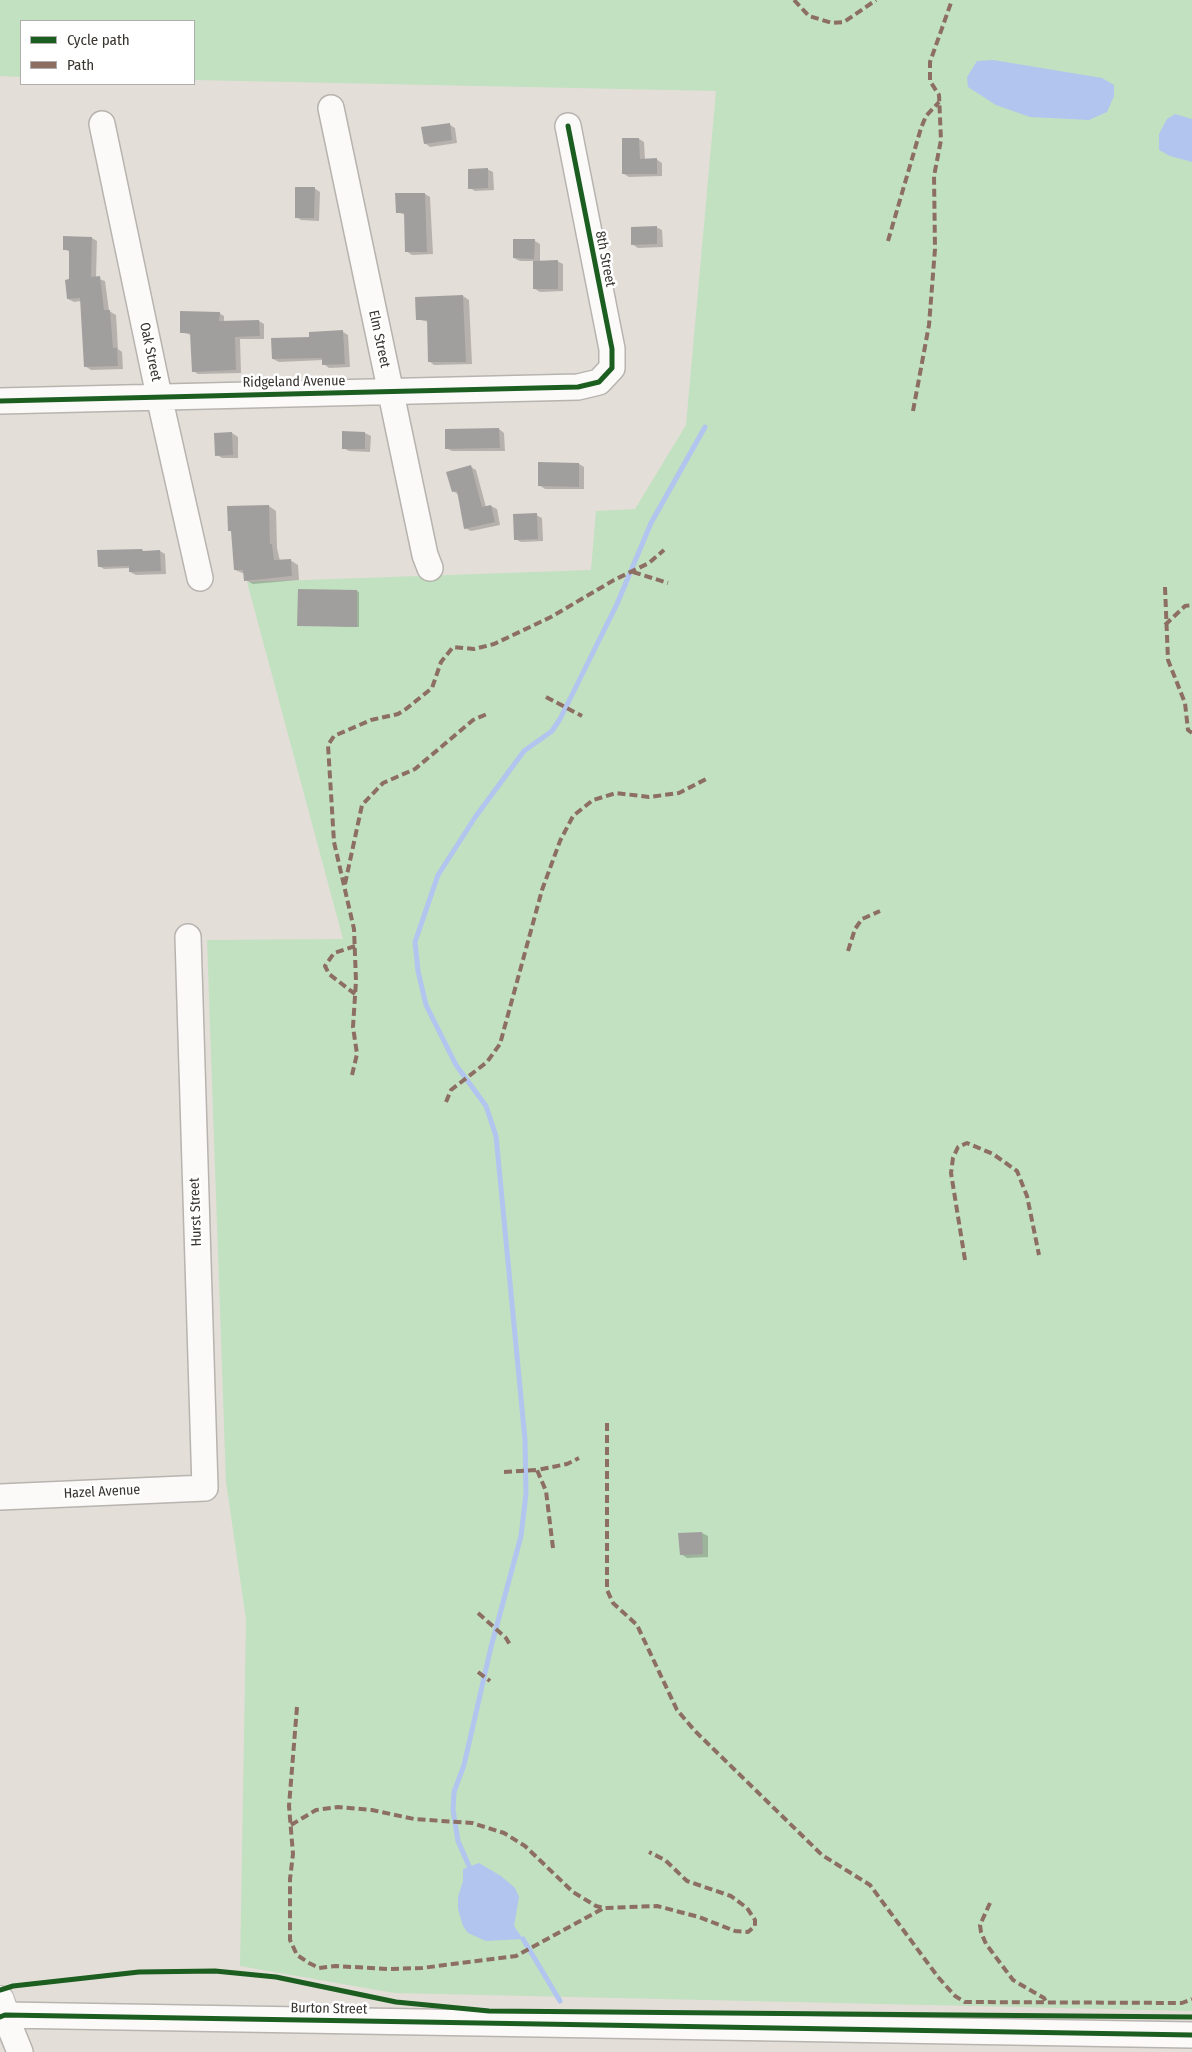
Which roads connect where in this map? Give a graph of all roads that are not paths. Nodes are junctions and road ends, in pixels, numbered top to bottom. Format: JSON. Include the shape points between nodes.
{"nodes":[{"id":1,"x":331,"y":108,"type":"dead end"},
{"id":2,"x":102,"y":124,"type":"dead end"},
{"id":3,"x":568,"y":126,"type":"dead end"},
{"id":4,"x":589,"y":385,"type":"joint"},
{"id":5,"x":389,"y":391,"type":"junction"},
{"id":6,"x":159,"y":396,"type":"junction"},
{"id":7,"x":0,"y":400,"type":"edge"},
{"id":8,"x":430,"y":568,"type":"dead end"},
{"id":9,"x":200,"y":578,"type":"dead end"},
{"id":10,"x":188,"y":937,"type":"dead end"},
{"id":11,"x":205,"y":1488,"type":"joint"},
{"id":12,"x":0,"y":1497,"type":"edge"},
{"id":13,"x":2,"y":2011,"type":"edge"},
{"id":14,"x":1192,"y":2035,"type":"edge"},
{"id":15,"x":914,"y":2041,"type":"edge"},
{"id":16,"x":20,"y":2052,"type":"edge"}],
"edges":[{"from":1,"to":5,"type":"street","name":"Elm Street"},
{"from":2,"to":6,"type":"street","name":"Oak Street"},
{"from":3,"to":4,"type":"street","name":"8th Street","via":[[612,349],[612,368],[599,382]]},
{"from":4,"to":5,"type":"street","name":"Ridgeland Avenue"},
{"from":5,"to":6,"type":"street","name":"Ridgeland Avenue"},
{"from":5,"to":8,"type":"street","name":"Elm Street","via":[[424,555]]},
{"from":6,"to":7,"type":"street","name":"Ridgeland Avenue"},
{"from":6,"to":9,"type":"street","name":"Oak Street"},
{"from":10,"to":11,"type":"street","name":"Hurst Street"},
{"from":11,"to":12,"type":"street","name":"Hazel Avenue"},
{"from":13,"to":15,"type":"street","name":"Burton Street"},
{"from":13,"to":16,"type":"street"},
{"from":14,"to":15,"type":"street","name":"Burton Street"}]}
